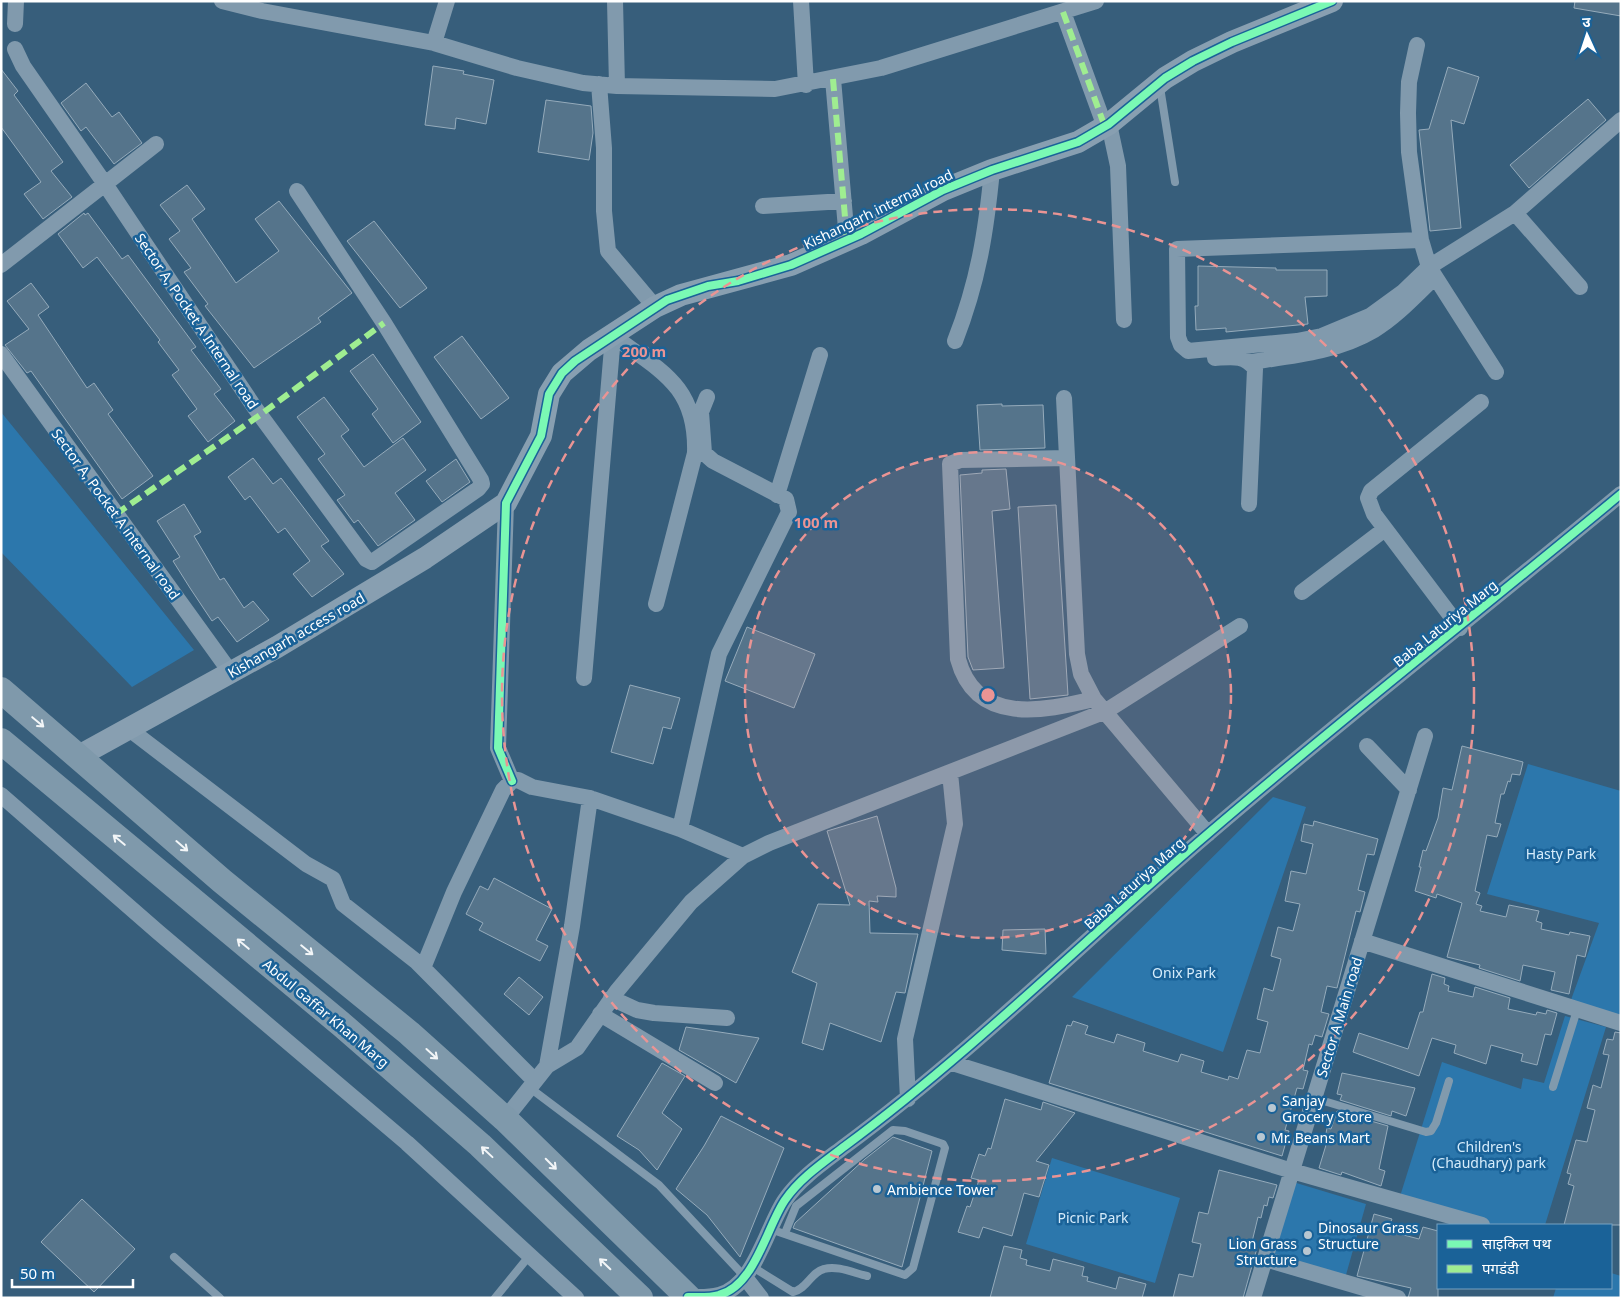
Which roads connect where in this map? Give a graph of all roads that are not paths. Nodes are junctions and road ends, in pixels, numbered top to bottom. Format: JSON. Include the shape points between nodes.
{"nodes":[{"id":1,"x":16,"y":1,"type":"edge"},
{"id":2,"x":222,"y":1,"type":"edge"},
{"id":3,"x":446,"y":1,"type":"edge"},
{"id":4,"x":615,"y":1,"type":"edge"},
{"id":5,"x":801,"y":1,"type":"edge"},
{"id":6,"x":1096,"y":1,"type":"edge"},
{"id":7,"x":1332,"y":1,"type":"edge"},
{"id":8,"x":1063,"y":12,"type":"junction"},
{"id":9,"x":15,"y":24,"type":"dead end"},
{"id":10,"x":434,"y":43,"type":"junction"},
{"id":11,"x":1417,"y":45,"type":"dead end"},
{"id":12,"x":15,"y":49,"type":"dead end"},
{"id":13,"x":834,"y":78,"type":"junction"},
{"id":14,"x":1159,"y":83,"type":"junction"},
{"id":15,"x":599,"y":84,"type":"junction"},
{"id":16,"x":806,"y":84,"type":"junction"},
{"id":17,"x":617,"y":86,"type":"junction"},
{"id":18,"x":1621,"y":120,"type":"edge"},
{"id":19,"x":1107,"y":126,"type":"junction"},
{"id":20,"x":156,"y":144,"type":"dead end"},
{"id":21,"x":992,"y":170,"type":"junction"},
{"id":22,"x":1174,"y":182,"type":"dead end"},
{"id":23,"x":105,"y":184,"type":"junction"},
{"id":24,"x":297,"y":191,"type":"dead end"},
{"id":25,"x":844,"y":201,"type":"junction"},
{"id":26,"x":763,"y":206,"type":"dead end"},
{"id":27,"x":1515,"y":213,"type":"junction"},
{"id":28,"x":847,"y":240,"type":"junction"},
{"id":29,"x":1421,"y":240,"type":"junction"},
{"id":30,"x":1,"y":266,"type":"edge"},
{"id":31,"x":1432,"y":272,"type":"junction"},
{"id":32,"x":1580,"y":287,"type":"dead end"},
{"id":33,"x":655,"y":307,"type":"junction"},
{"id":34,"x":1124,"y":320,"type":"dead end"},
{"id":35,"x":614,"y":336,"type":"junction"},
{"id":36,"x":955,"y":341,"type":"dead end"},
{"id":37,"x":1,"y":354,"type":"edge"},
{"id":38,"x":820,"y":355,"type":"dead end"},
{"id":39,"x":1193,"y":360,"type":"dead end"},
{"id":40,"x":1251,"y":362,"type":"junction"},
{"id":41,"x":1496,"y":372,"type":"dead end"},
{"id":42,"x":707,"y":397,"type":"dead end"},
{"id":43,"x":1064,"y":398,"type":"dead end"},
{"id":44,"x":1481,"y":402,"type":"dead end"},
{"id":45,"x":1067,"y":458,"type":"junction"},
{"id":46,"x":1621,"y":494,"type":"edge"},
{"id":47,"x":777,"y":495,"type":"junction"},
{"id":48,"x":506,"y":504,"type":"junction"},
{"id":49,"x":1249,"y":504,"type":"dead end"},
{"id":50,"x":1385,"y":528,"type":"junction"},
{"id":51,"x":1302,"y":592,"type":"dead end"},
{"id":52,"x":656,"y":604,"type":"dead end"},
{"id":53,"x":1240,"y":626,"type":"dead end"},
{"id":54,"x":1460,"y":628,"type":"junction"},
{"id":55,"x":231,"y":673,"type":"junction"},
{"id":56,"x":584,"y":678,"type":"dead end"},
{"id":57,"x":1,"y":690,"type":"edge"},
{"id":58,"x":1094,"y":698,"type":"junction"},
{"id":59,"x":1106,"y":711,"type":"junction"},
{"id":60,"x":129,"y":729,"type":"junction"},
{"id":61,"x":1425,"y":736,"type":"dead end"},
{"id":62,"x":1,"y":741,"type":"edge"},
{"id":63,"x":1367,"y":746,"type":"dead end"},
{"id":64,"x":79,"y":756,"type":"junction"},
{"id":65,"x":950,"y":773,"type":"junction"},
{"id":66,"x":512,"y":781,"type":"junction"},
{"id":67,"x":1408,"y":790,"type":"junction"},
{"id":68,"x":1,"y":795,"type":"edge"},
{"id":69,"x":590,"y":798,"type":"junction"},
{"id":70,"x":680,"y":829,"type":"junction"},
{"id":71,"x":1208,"y":834,"type":"junction"},
{"id":72,"x":743,"y":856,"type":"junction"},
{"id":73,"x":1362,"y":940,"type":"junction"},
{"id":74,"x":423,"y":968,"type":"junction"},
{"id":75,"x":611,"y":998,"type":"junction"},
{"id":76,"x":1577,"y":1010,"type":"junction"},
{"id":77,"x":600,"y":1014,"type":"junction"},
{"id":78,"x":727,"y":1018,"type":"dead end"},
{"id":79,"x":1621,"y":1023,"type":"edge"},
{"id":80,"x":952,"y":1063,"type":"junction"},
{"id":81,"x":547,"y":1066,"type":"junction"},
{"id":82,"x":1449,"y":1081,"type":"dead end"},
{"id":83,"x":715,"y":1082,"type":"dead end"},
{"id":84,"x":532,"y":1084,"type":"junction"},
{"id":85,"x":1553,"y":1087,"type":"dead end"},
{"id":86,"x":908,"y":1098,"type":"junction"},
{"id":87,"x":1314,"y":1098,"type":"junction"},
{"id":88,"x":505,"y":1119,"type":"junction"},
{"id":89,"x":887,"y":1125,"type":"junction"},
{"id":90,"x":1292,"y":1171,"type":"junction"},
{"id":91,"x":1478,"y":1224,"type":"edge"},
{"id":92,"x":778,"y":1231,"type":"junction"},
{"id":93,"x":531,"y":1254,"type":"junction"},
{"id":94,"x":174,"y":1257,"type":"dead end"},
{"id":95,"x":1265,"y":1259,"type":"junction"},
{"id":96,"x":747,"y":1271,"type":"junction"},
{"id":97,"x":867,"y":1276,"type":"dead end"},
{"id":98,"x":688,"y":1297,"type":"edge"},
{"id":99,"x":220,"y":1298,"type":"edge"},
{"id":100,"x":495,"y":1298,"type":"edge"},
{"id":101,"x":576,"y":1298,"type":"edge"},
{"id":102,"x":640,"y":1298,"type":"edge"},
{"id":103,"x":761,"y":1298,"type":"edge"},
{"id":104,"x":1253,"y":1298,"type":"edge"},
{"id":105,"x":1398,"y":1298,"type":"edge"}],
"edges":[{"from":1,"to":9,"type":"street"},
{"from":2,"to":10,"type":"street"},
{"from":3,"to":10,"type":"street"},
{"from":4,"to":17,"type":"street"},
{"from":5,"to":16,"type":"street"},
{"from":6,"to":8,"type":"street"},
{"from":7,"to":14,"type":"street","name":"Kishangarh internal road","via":[[1212,51]]},
{"from":8,"to":13,"type":"street","via":[[890,65]]},
{"from":8,"to":19,"type":"street"},
{"from":10,"to":15,"type":"street","via":[[540,74]]},
{"from":11,"to":29,"type":"street","via":[[1409,82],[1408,113],[1409,152]]},
{"from":12,"to":23,"type":"street","name":"Sector A, Pocket A Internal road","via":[[23,66]]},
{"from":13,"to":16,"type":"street"},
{"from":13,"to":25,"type":"street"},
{"from":14,"to":19,"type":"street","name":"Kishangarh internal road"},
{"from":14,"to":22,"type":"lane"},
{"from":15,"to":17,"type":"street"},
{"from":15,"to":33,"type":"street","via":[[608,251]]},
{"from":16,"to":17,"type":"street","via":[[774,89]]},
{"from":18,"to":27,"type":"street"},
{"from":19,"to":21,"type":"street","name":"Kishangarh internal road","via":[[1078,142]]},
{"from":19,"to":34,"type":"street","via":[[1118,166]]},
{"from":20,"to":23,"type":"street"},
{"from":21,"to":28,"type":"street","name":"Kishangarh internal road","via":[[943,190]]},
{"from":21,"to":36,"type":"street","via":[[973,293]]},
{"from":23,"to":24,"type":"street","name":"Sector A, Pocket A Internal road","via":[[255,408],[369,562],[482,484],[384,323]]},
{"from":23,"to":30,"type":"street"},
{"from":25,"to":26,"type":"street"},
{"from":25,"to":28,"type":"street"},
{"from":27,"to":31,"type":"street"},
{"from":27,"to":32,"type":"street"},
{"from":28,"to":33,"type":"street","name":"Kishangarh internal road","via":[[791,265],[680,295]]},
{"from":29,"to":31,"type":"street"},
{"from":29,"to":31,"type":"street","via":[[1177,250],[1178,337],[1181,346],[1188,351],[1322,336],[1370,316]]},
{"from":31,"to":40,"type":"street","via":[[1374,330],[1316,352]]},
{"from":31,"to":41,"type":"street"},
{"from":33,"to":35,"type":"street","name":"Kishangarh internal road"},
{"from":35,"to":48,"type":"street","name":"Kishangarh internal road","via":[[589,350],[562,373],[549,394],[541,436]]},
{"from":35,"to":52,"type":"street","via":[[673,380],[682,392],[696,434],[695,453]]},
{"from":35,"to":56,"type":"street"},
{"from":37,"to":55,"type":"street","name":"Sector A, Pocket A internal road"},
{"from":38,"to":47,"type":"street"},
{"from":39,"to":40,"type":"street","via":[[1234,356]]},
{"from":40,"to":49,"type":"street","via":[[1255,368]]},
{"from":42,"to":47,"type":"street","via":[[700,412],[704,453]]},
{"from":43,"to":45,"type":"street"},
{"from":44,"to":50,"type":"street","via":[[1370,491],[1370,506]]},
{"from":45,"to":58,"type":"street","via":[[1077,654],[1081,674]]},
{"from":45,"to":58,"type":"street","via":[[960,460],[950,464],[958,659],[962,673],[980,694],[994,704],[1010,709],[1043,710]]},
{"from":46,"to":54,"type":"street","name":"Baba Laturiya Marg"},
{"from":47,"to":70,"type":"street","via":[[786,499],[789,512],[719,654]]},
{"from":48,"to":55,"type":"street","name":"Kishangarh access road","via":[[425,558]]},
{"from":48,"to":66,"type":"street","via":[[498,748]]},
{"from":50,"to":51,"type":"street"},
{"from":50,"to":54,"type":"street"},
{"from":53,"to":59,"type":"street"},
{"from":54,"to":71,"type":"street","name":"Baba Laturiya Marg"},
{"from":55,"to":60,"type":"street","name":"Kishangarh access road"},
{"from":57,"to":64,"type":"main road","one_way":true},
{"from":58,"to":59,"type":"street"},
{"from":59,"to":65,"type":"street"},
{"from":59,"to":71,"type":"street"},
{"from":60,"to":64,"type":"street","name":"Kishangarh access road"},
{"from":60,"to":74,"type":"street","via":[[306,864],[333,878],[343,904]]},
{"from":61,"to":67,"type":"street","name":"Sector A Main road"},
{"from":102,"to":62,"type":"main road","name":"Abdul Gaffar Khan Marg","one_way":true,"via":[[466,1132]]},
{"from":63,"to":67,"type":"street"},
{"from":64,"to":88,"type":"main road","one_way":true,"via":[[222,881],[409,1033]]},
{"from":65,"to":72,"type":"street"},
{"from":65,"to":86,"type":"street","via":[[955,824],[905,1039]]},
{"from":66,"to":69,"type":"street"},
{"from":66,"to":74,"type":"street","via":[[504,790],[454,892]]},
{"from":67,"to":73,"type":"street","name":"Sector A Main road"},
{"from":68,"to":93,"type":"street","via":[[407,1143]]},
{"from":69,"to":70,"type":"street"},
{"from":69,"to":81,"type":"street"},
{"from":70,"to":72,"type":"street"},
{"from":71,"to":80,"type":"street","name":"Baba Laturiya Marg"},
{"from":72,"to":75,"type":"street","via":[[691,902]]},
{"from":73,"to":76,"type":"street"},
{"from":73,"to":87,"type":"street","name":"Sector A Main road"},
{"from":74,"to":84,"type":"street"},
{"from":75,"to":77,"type":"street"},
{"from":75,"to":78,"type":"street","via":[[637,1010],[654,1013]]},
{"from":76,"to":79,"type":"street"},
{"from":76,"to":85,"type":"lane"},
{"from":77,"to":81,"type":"street","via":[[577,1048]]},
{"from":77,"to":83,"type":"street"},
{"from":80,"to":86,"type":"street","name":"Baba Laturiya Marg"},
{"from":80,"to":90,"type":"street"},
{"from":81,"to":84,"type":"street"},
{"from":82,"to":87,"type":"lane","via":[[1436,1123],[1431,1131],[1426,1132]]},
{"from":84,"to":88,"type":"street"},
{"from":84,"to":96,"type":"lane","via":[[659,1185]]},
{"from":86,"to":89,"type":"street","name":"Baba Laturiya Marg"},
{"from":87,"to":90,"type":"street","name":"Sector A Main road"},
{"from":88,"to":98,"type":"main road","one_way":true},
{"from":89,"to":92,"type":"street","name":"Baba Laturiya Marg","via":[[819,1166],[791,1192],[782,1205]]},
{"from":89,"to":92,"type":"lane","via":[[943,1144],[945,1148],[911,1272],[905,1275],[877,1267]]},
{"from":90,"to":91,"type":"street"},
{"from":90,"to":95,"type":"street","name":"Sector A Main road"},
{"from":92,"to":96,"type":"street","name":"Baba Laturiya Marg"},
{"from":93,"to":100,"type":"lane"},
{"from":93,"to":101,"type":"street"},
{"from":94,"to":99,"type":"lane"},
{"from":95,"to":104,"type":"street","name":"Sector A Main road"},
{"from":95,"to":105,"type":"street"},
{"from":96,"to":97,"type":"lane","via":[[793,1292],[800,1291],[824,1268]]},
{"from":96,"to":98,"type":"street","name":"Baba Laturiya Marg","via":[[729,1291]]},
{"from":96,"to":103,"type":"street"}]}
